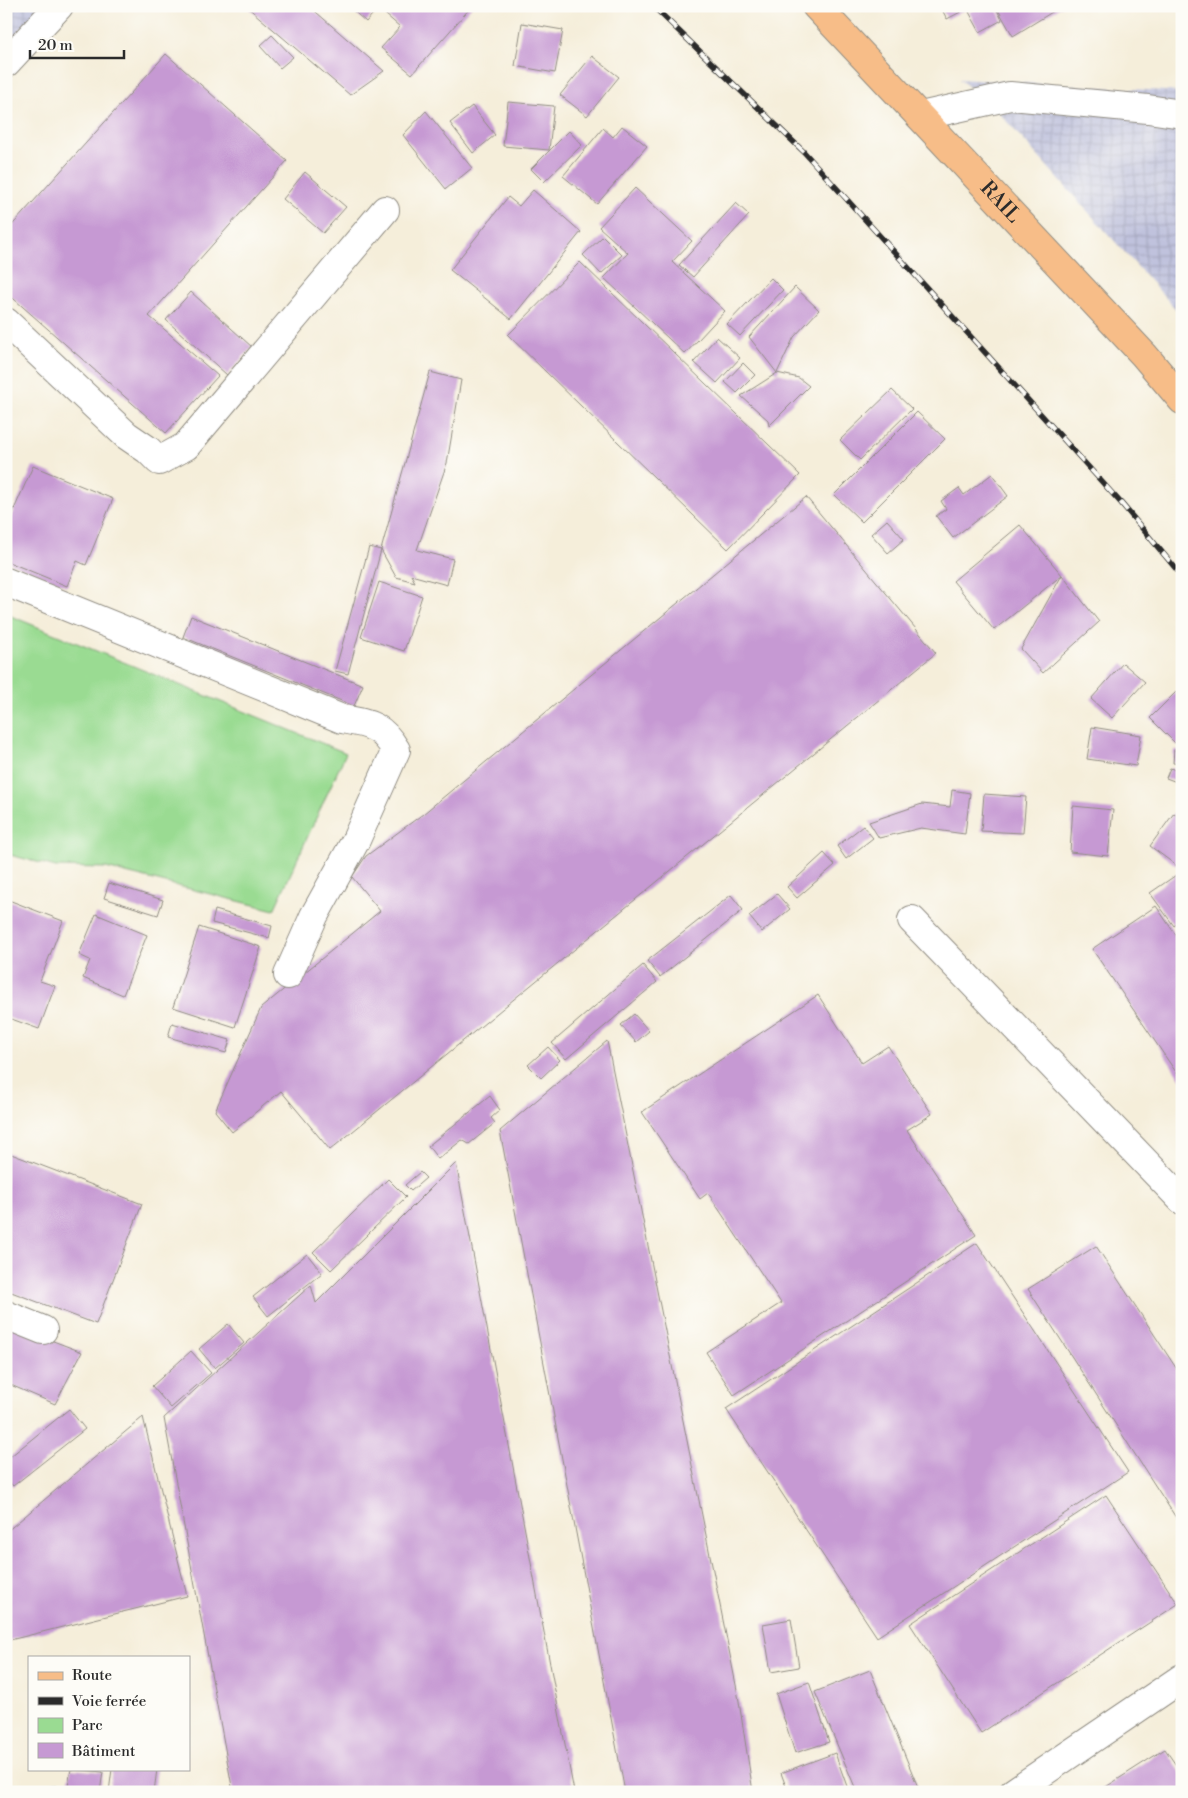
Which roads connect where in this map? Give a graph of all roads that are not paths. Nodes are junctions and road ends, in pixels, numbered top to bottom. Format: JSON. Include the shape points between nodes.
{"nodes":[{"id":1,"x":59,"y":6,"type":"edge"},
{"id":2,"x":816,"y":6,"type":"edge"},
{"id":3,"x":7,"y":61,"type":"edge"},
{"id":4,"x":1182,"y":114,"type":"edge"},
{"id":5,"x":921,"y":116,"type":"junction"},
{"id":6,"x":386,"y":210,"type":"dead end"},
{"id":7,"x":6,"y":322,"type":"edge"},
{"id":8,"x":1182,"y":400,"type":"edge"},
{"id":9,"x":6,"y":582,"type":"edge"},
{"id":10,"x":912,"y":920,"type":"dead end"},
{"id":11,"x":288,"y":975,"type":"dead end"},
{"id":12,"x":1182,"y":1200,"type":"edge"},
{"id":13,"x":6,"y":1315,"type":"edge"},
{"id":14,"x":43,"y":1330,"type":"dead end"},
{"id":15,"x":1182,"y":1678,"type":"edge"},
{"id":16,"x":1014,"y":1792,"type":"edge"}],
"edges":[{"from":1,"to":3,"type":"street"},
{"from":2,"to":5,"type":"main road","name":"RAIL"},
{"from":4,"to":5,"type":"street","via":[[1010,96]]},
{"from":5,"to":8,"type":"main road","name":"RAIL"},
{"from":6,"to":7,"type":"street","via":[[186,446],[159,461],[126,435]]},
{"from":9,"to":11,"type":"street","via":[[342,719],[373,725],[388,736],[396,750],[356,840],[314,916]]},
{"from":10,"to":12,"type":"street"},
{"from":13,"to":14,"type":"street"},
{"from":15,"to":16,"type":"street"}]}
